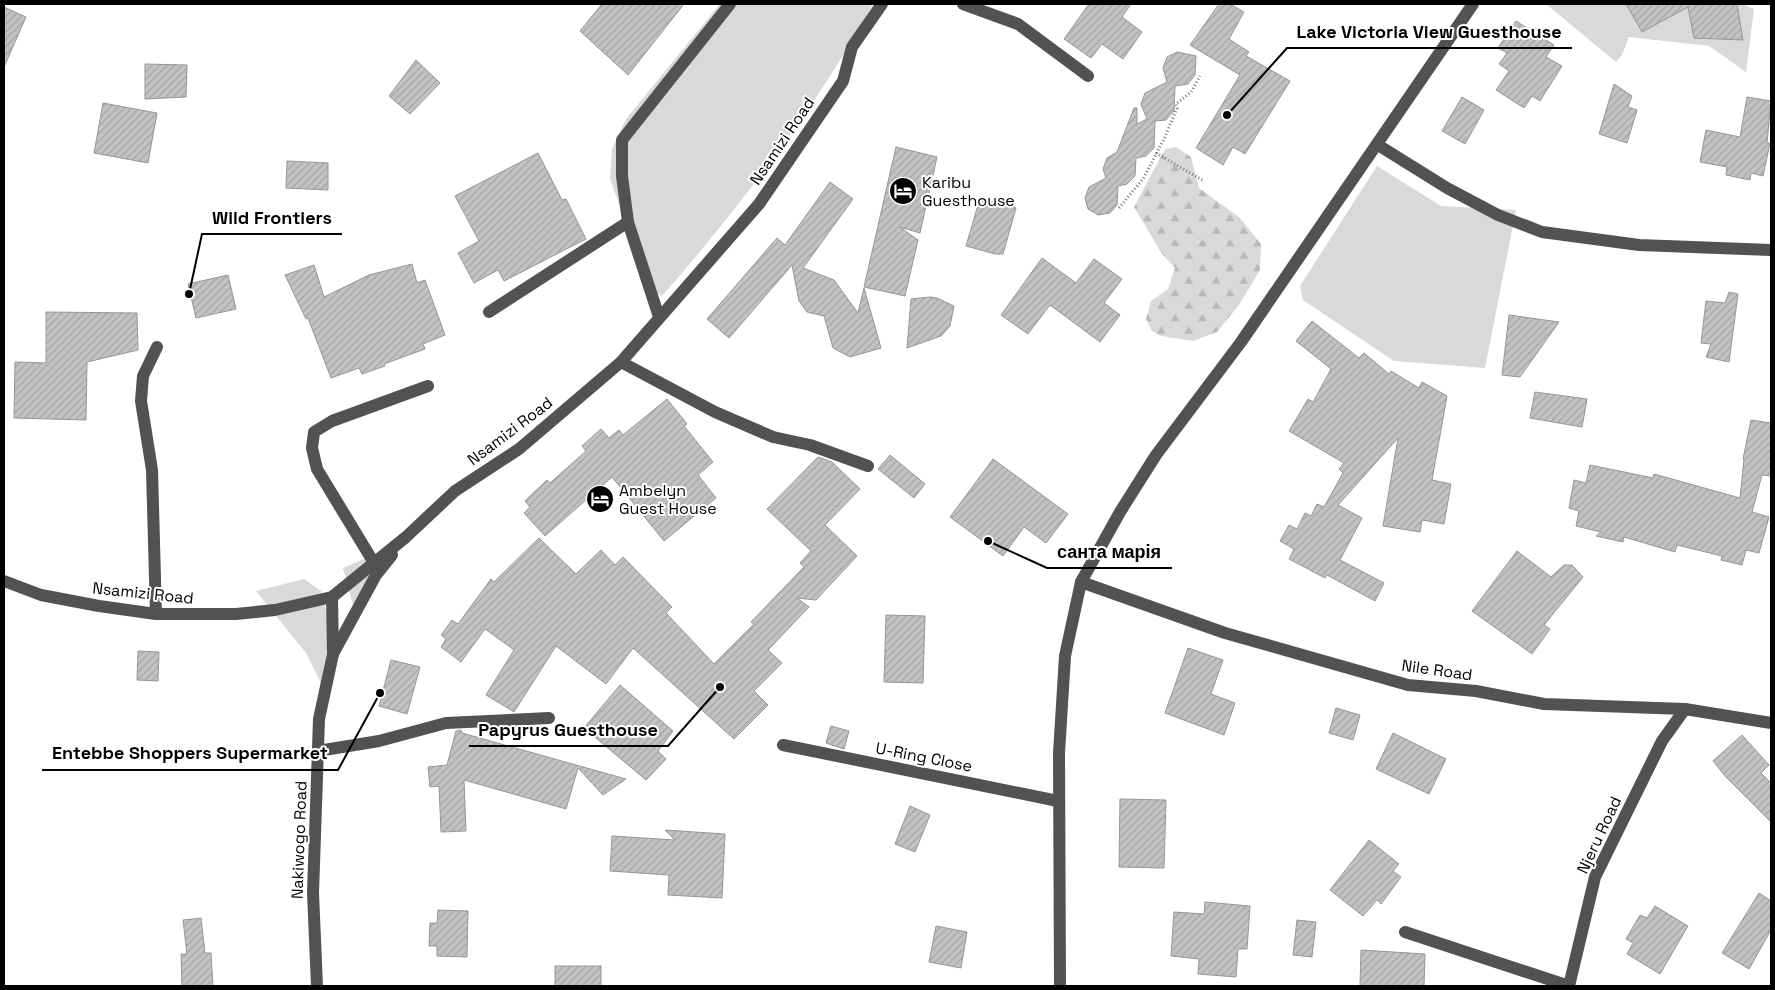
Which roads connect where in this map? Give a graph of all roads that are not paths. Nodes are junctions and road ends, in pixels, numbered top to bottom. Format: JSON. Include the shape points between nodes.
{"nodes":[{"id":1,"x":730,"y":4,"type":"edge"},
{"id":2,"x":882,"y":4,"type":"edge"},
{"id":3,"x":963,"y":4,"type":"edge"},
{"id":4,"x":1473,"y":4,"type":"edge"},
{"id":5,"x":1088,"y":76,"type":"dead end"},
{"id":6,"x":1378,"y":145,"type":"junction"},
{"id":7,"x":628,"y":222,"type":"junction"},
{"id":8,"x":1771,"y":250,"type":"edge"},
{"id":9,"x":489,"y":312,"type":"dead end"},
{"id":10,"x":659,"y":318,"type":"junction"},
{"id":11,"x":157,"y":347,"type":"dead end"},
{"id":12,"x":621,"y":362,"type":"junction"},
{"id":13,"x":428,"y":386,"type":"dead end"},
{"id":14,"x":868,"y":466,"type":"dead end"},
{"id":15,"x":406,"y":537,"type":"junction"},
{"id":16,"x":374,"y":563,"type":"junction"},
{"id":17,"x":4,"y":581,"type":"edge"},
{"id":18,"x":1082,"y":582,"type":"junction"},
{"id":19,"x":332,"y":597,"type":"junction"},
{"id":20,"x":156,"y":614,"type":"junction"},
{"id":21,"x":333,"y":654,"type":"junction"},
{"id":22,"x":1685,"y":708,"type":"junction"},
{"id":23,"x":549,"y":718,"type":"dead end"},
{"id":24,"x":1771,"y":723,"type":"edge"},
{"id":25,"x":784,"y":744,"type":"dead end"},
{"id":26,"x":318,"y":752,"type":"junction"},
{"id":27,"x":1058,"y":801,"type":"junction"},
{"id":28,"x":1405,"y":932,"type":"dead end"},
{"id":29,"x":317,"y":986,"type":"edge"},
{"id":30,"x":1060,"y":986,"type":"edge"},
{"id":31,"x":1569,"y":986,"type":"edge"}],
"edges":[{"from":1,"to":7,"type":"street","via":[[622,140],[622,176]]},
{"from":2,"to":10,"type":"street","name":"Nsamizi Road","via":[[852,46],[843,81],[759,204]]},
{"from":3,"to":5,"type":"street","via":[[1018,24]]},
{"from":4,"to":6,"type":"street"},
{"from":6,"to":8,"type":"street","via":[[1447,188],[1498,215],[1542,232],[1639,246]]},
{"from":6,"to":18,"type":"street","via":[[1241,342],[1156,455]]},
{"from":7,"to":9,"type":"street"},
{"from":7,"to":10,"type":"street"},
{"from":10,"to":12,"type":"street","name":"Nsamizi Road"},
{"from":11,"to":20,"type":"street","via":[[143,376],[141,401],[152,470]]},
{"from":12,"to":14,"type":"street","via":[[715,412],[773,437],[810,445]]},
{"from":12,"to":15,"type":"street","name":"Nsamizi Road","via":[[519,449],[455,491]]},
{"from":13,"to":16,"type":"street","via":[[332,421],[314,432],[312,448],[316,469]]},
{"from":15,"to":16,"type":"street","name":"Nsamizi Road"},
{"from":15,"to":21,"type":"street","name":"Nakiwogo Road","via":[[376,575]]},
{"from":16,"to":19,"type":"street","name":"Nsamizi Road"},
{"from":17,"to":20,"type":"street","name":"Nsamizi Road","via":[[41,595]]},
{"from":18,"to":22,"type":"street","name":"Nile Road","via":[[1225,633],[1408,684],[1476,691],[1544,704]]},
{"from":18,"to":27,"type":"street","via":[[1065,656]]},
{"from":19,"to":20,"type":"street","name":"Nsamizi Road","via":[[275,610],[236,614]]},
{"from":19,"to":21,"type":"street"},
{"from":21,"to":26,"type":"street","name":"Nakiwogo Road","via":[[319,719]]},
{"from":22,"to":24,"type":"street","name":"Nile Road"},
{"from":22,"to":31,"type":"street","name":"Njeru Road","via":[[1662,741],[1595,877]]},
{"from":23,"to":26,"type":"street","via":[[446,723],[397,737]]},
{"from":25,"to":27,"type":"street","name":"U-Ring Close"},
{"from":26,"to":29,"type":"street","name":"Nakiwogo Road","via":[[313,893]]},
{"from":27,"to":30,"type":"street"},
{"from":28,"to":31,"type":"street"}]}
